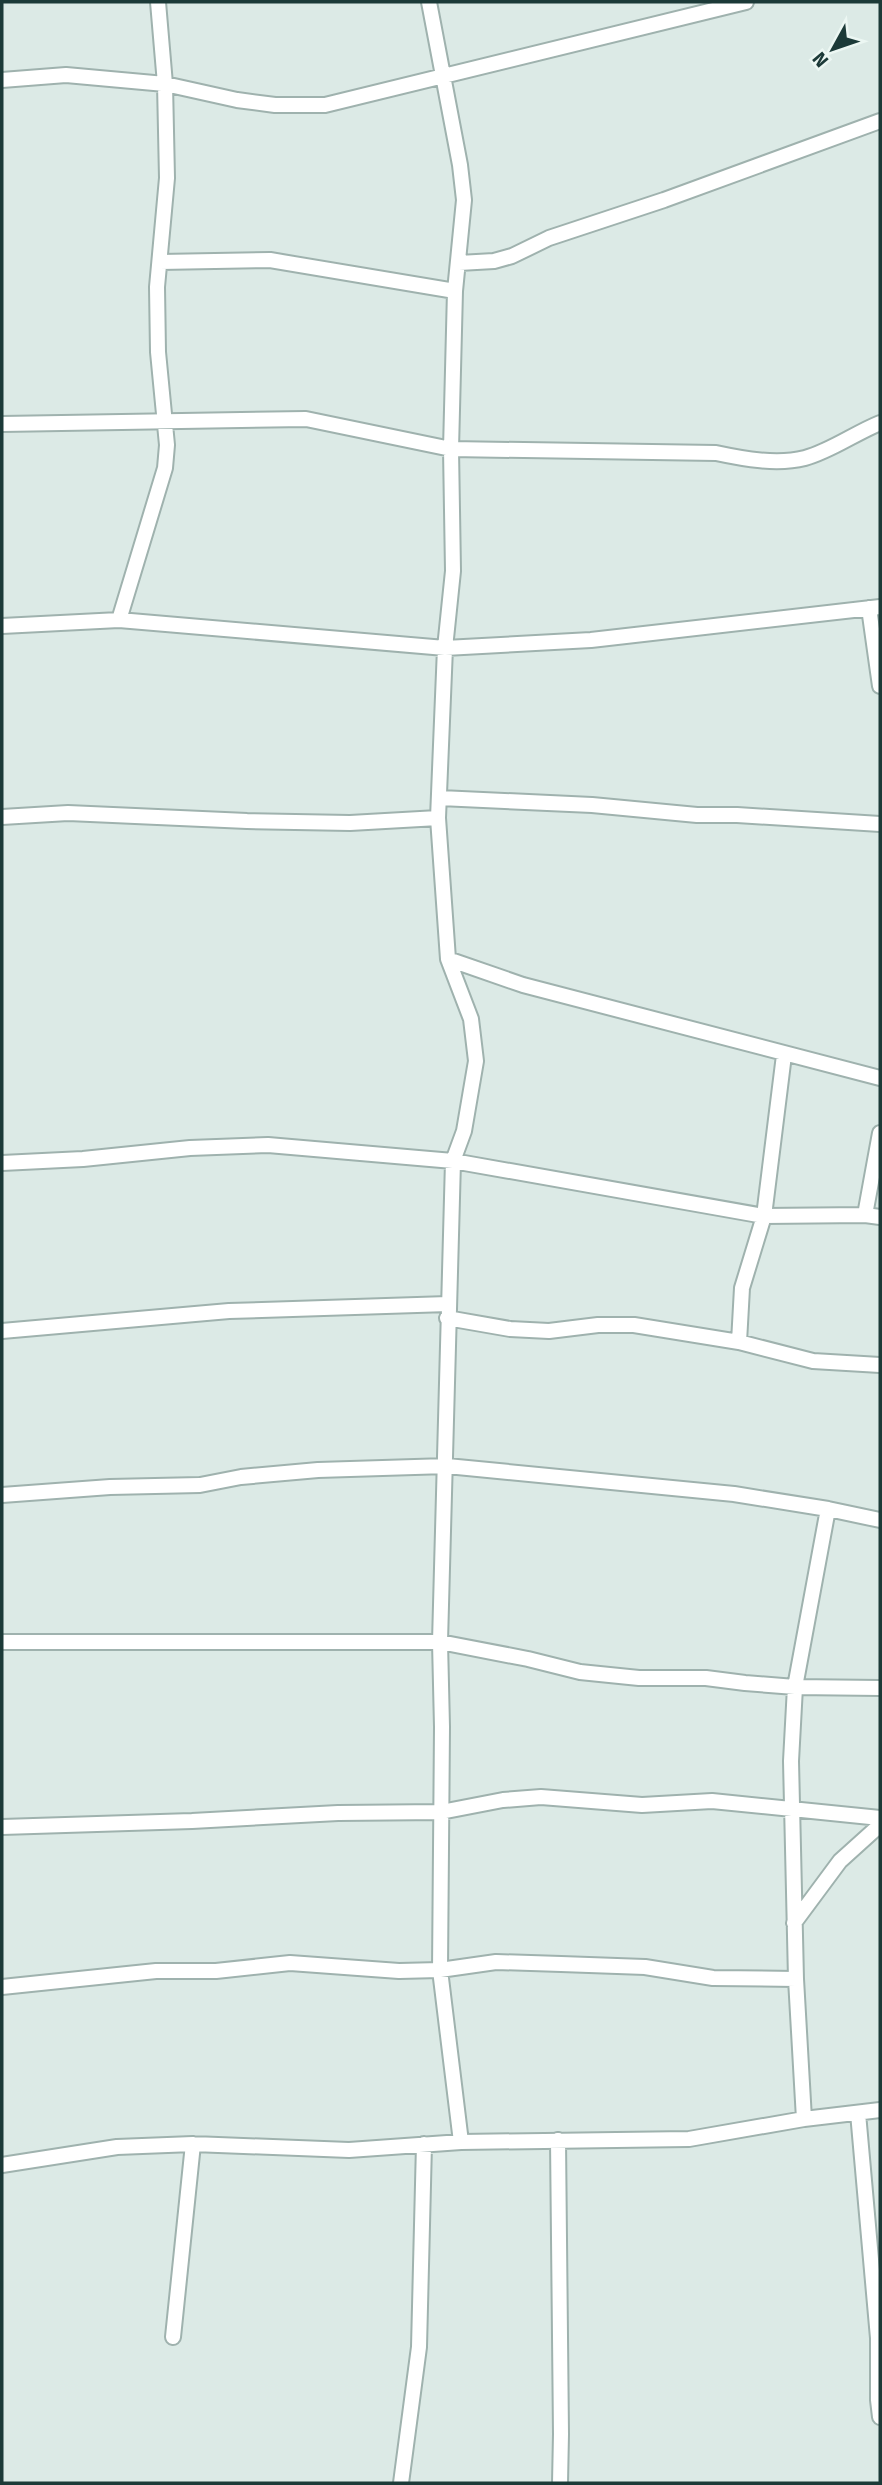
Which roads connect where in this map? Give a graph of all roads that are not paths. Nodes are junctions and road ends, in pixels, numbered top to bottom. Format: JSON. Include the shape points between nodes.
{"nodes":[{"id":1,"x":158,"y":2,"type":"edge"},
{"id":2,"x":429,"y":2,"type":"edge"},
{"id":3,"x":739,"y":2,"type":"edge"},
{"id":4,"x":444,"y":76,"type":"junction"},
{"id":5,"x":2,"y":80,"type":"edge"},
{"id":6,"x":165,"y":84,"type":"junction"},
{"id":7,"x":880,"y":121,"type":"edge"},
{"id":8,"x":160,"y":262,"type":"junction"},
{"id":9,"x":459,"y":263,"type":"junction"},
{"id":10,"x":455,"y":291,"type":"junction"},
{"id":11,"x":165,"y":422,"type":"junction"},
{"id":12,"x":880,"y":423,"type":"edge"},
{"id":13,"x":2,"y":424,"type":"edge"},
{"id":14,"x":451,"y":449,"type":"junction"},
{"id":15,"x":874,"y":607,"type":"edge"},
{"id":16,"x":120,"y":620,"type":"junction"},
{"id":17,"x":2,"y":626,"type":"edge"},
{"id":18,"x":445,"y":648,"type":"junction"},
{"id":19,"x":880,"y":686,"type":"edge"},
{"id":20,"x":440,"y":798,"type":"junction"},
{"id":21,"x":2,"y":817,"type":"edge"},
{"id":22,"x":438,"y":818,"type":"junction"},
{"id":23,"x":880,"y":824,"type":"edge"},
{"id":24,"x":448,"y":959,"type":"junction"},
{"id":25,"x":784,"y":1055,"type":"junction"},
{"id":26,"x":880,"y":1078,"type":"edge"},
{"id":27,"x":880,"y":1133,"type":"edge"},
{"id":28,"x":453,"y":1161,"type":"junction"},
{"id":29,"x":2,"y":1163,"type":"edge"},
{"id":30,"x":764,"y":1216,"type":"junction"},
{"id":31,"x":873,"y":1216,"type":"edge"},
{"id":32,"x":448,"y":1311,"type":"junction"},
{"id":33,"x":2,"y":1331,"type":"edge"},
{"id":34,"x":740,"y":1342,"type":"junction"},
{"id":35,"x":880,"y":1365,"type":"edge"},
{"id":36,"x":447,"y":1466,"type":"junction"},
{"id":37,"x":2,"y":1495,"type":"edge"},
{"id":38,"x":828,"y":1509,"type":"junction"},
{"id":39,"x":880,"y":1520,"type":"edge"},
{"id":40,"x":2,"y":1642,"type":"edge"},
{"id":41,"x":440,"y":1642,"type":"junction"},
{"id":42,"x":795,"y":1687,"type":"junction"},
{"id":43,"x":880,"y":1688,"type":"edge"},
{"id":44,"x":790,"y":1809,"type":"junction"},
{"id":45,"x":441,"y":1812,"type":"junction"},
{"id":46,"x":880,"y":1818,"type":"edge"},
{"id":47,"x":880,"y":1825,"type":"edge"},
{"id":48,"x":2,"y":1827,"type":"edge"},
{"id":49,"x":794,"y":1923,"type":"junction"},
{"id":50,"x":440,"y":1970,"type":"junction"},
{"id":51,"x":796,"y":1979,"type":"junction"},
{"id":52,"x":2,"y":1987,"type":"edge"},
{"id":53,"x":880,"y":2110,"type":"edge"},
{"id":54,"x":858,"y":2113,"type":"junction"},
{"id":55,"x":804,"y":2119,"type":"junction"},
{"id":56,"x":558,"y":2140,"type":"junction"},
{"id":57,"x":461,"y":2142,"type":"junction"},
{"id":58,"x":193,"y":2144,"type":"junction"},
{"id":59,"x":424,"y":2144,"type":"junction"},
{"id":60,"x":2,"y":2165,"type":"edge"},
{"id":61,"x":173,"y":2337,"type":"dead end"},
{"id":62,"x":880,"y":2417,"type":"edge"},
{"id":63,"x":401,"y":2483,"type":"edge"},
{"id":64,"x":559,"y":2483,"type":"edge"}],
"edges":[{"from":1,"to":6,"type":"street"},
{"from":2,"to":4,"type":"street"},
{"from":3,"to":4,"type":"street"},
{"from":4,"to":6,"type":"street","via":[[325,105],[275,105]]},
{"from":4,"to":9,"type":"street","via":[[464,200]]},
{"from":5,"to":6,"type":"street","via":[[66,75]]},
{"from":6,"to":8,"type":"street","via":[[166,178]]},
{"from":7,"to":9,"type":"street","via":[[550,238],[512,256]]},
{"from":8,"to":10,"type":"street","via":[[270,260]]},
{"from":8,"to":11,"type":"street","via":[[158,352]]},
{"from":9,"to":10,"type":"street"},
{"from":10,"to":14,"type":"street"},
{"from":11,"to":13,"type":"street"},
{"from":11,"to":14,"type":"street","via":[[306,419]]},
{"from":11,"to":16,"type":"street","via":[[164,468]]},
{"from":12,"to":14,"type":"street","via":[[804,458]]},
{"from":14,"to":18,"type":"street","via":[[453,571]]},
{"from":15,"to":18,"type":"street","via":[[591,640]]},
{"from":15,"to":19,"type":"street"},
{"from":16,"to":17,"type":"street"},
{"from":16,"to":18,"type":"street"},
{"from":18,"to":20,"type":"street"},
{"from":20,"to":22,"type":"street"},
{"from":20,"to":23,"type":"street"},
{"from":21,"to":22,"type":"street","via":[[68,813],[349,823]]},
{"from":22,"to":24,"type":"street"},
{"from":24,"to":25,"type":"street","via":[[523,985]]},
{"from":24,"to":28,"type":"street","via":[[471,1018],[476,1061],[464,1131]]},
{"from":25,"to":26,"type":"street"},
{"from":25,"to":30,"type":"street"},
{"from":27,"to":31,"type":"street"},
{"from":28,"to":29,"type":"street","via":[[268,1144]]},
{"from":28,"to":30,"type":"street"},
{"from":28,"to":32,"type":"street"},
{"from":30,"to":31,"type":"street"},
{"from":30,"to":34,"type":"street","via":[[742,1288]]},
{"from":32,"to":33,"type":"street","via":[[229,1311]]},
{"from":32,"to":34,"type":"street","via":[[510,1329],[634,1325]]},
{"from":32,"to":36,"type":"street"},
{"from":34,"to":35,"type":"street","via":[[813,1361]]},
{"from":36,"to":37,"type":"street","via":[[318,1470],[200,1485]]},
{"from":36,"to":38,"type":"street","via":[[734,1494]]},
{"from":36,"to":41,"type":"street"},
{"from":38,"to":39,"type":"street"},
{"from":38,"to":42,"type":"street"},
{"from":40,"to":41,"type":"street"},
{"from":41,"to":42,"type":"street","via":[[580,1672]]},
{"from":41,"to":45,"type":"street"},
{"from":42,"to":43,"type":"street"},
{"from":42,"to":44,"type":"street"},
{"from":44,"to":45,"type":"street","via":[[712,1801],[642,1805],[541,1797]]},
{"from":44,"to":46,"type":"street"},
{"from":44,"to":49,"type":"street"},
{"from":45,"to":48,"type":"street","via":[[338,1812]]},
{"from":45,"to":50,"type":"street"},
{"from":47,"to":49,"type":"street","via":[[840,1861]]},
{"from":49,"to":51,"type":"street"},
{"from":50,"to":51,"type":"street","via":[[496,1962],[645,1968],[713,1978]]},
{"from":50,"to":52,"type":"street","via":[[290,1963]]},
{"from":50,"to":57,"type":"street"},
{"from":51,"to":55,"type":"street"},
{"from":53,"to":54,"type":"street"},
{"from":54,"to":55,"type":"street"},
{"from":54,"to":62,"type":"street","via":[[878,2338]]},
{"from":55,"to":56,"type":"street","via":[[689,2139]]},
{"from":56,"to":57,"type":"street"},
{"from":56,"to":64,"type":"street"},
{"from":57,"to":59,"type":"street"},
{"from":58,"to":59,"type":"street","via":[[349,2150]]},
{"from":58,"to":60,"type":"street","via":[[117,2147]]},
{"from":58,"to":61,"type":"street"},
{"from":59,"to":63,"type":"street","via":[[419,2347]]}]}
